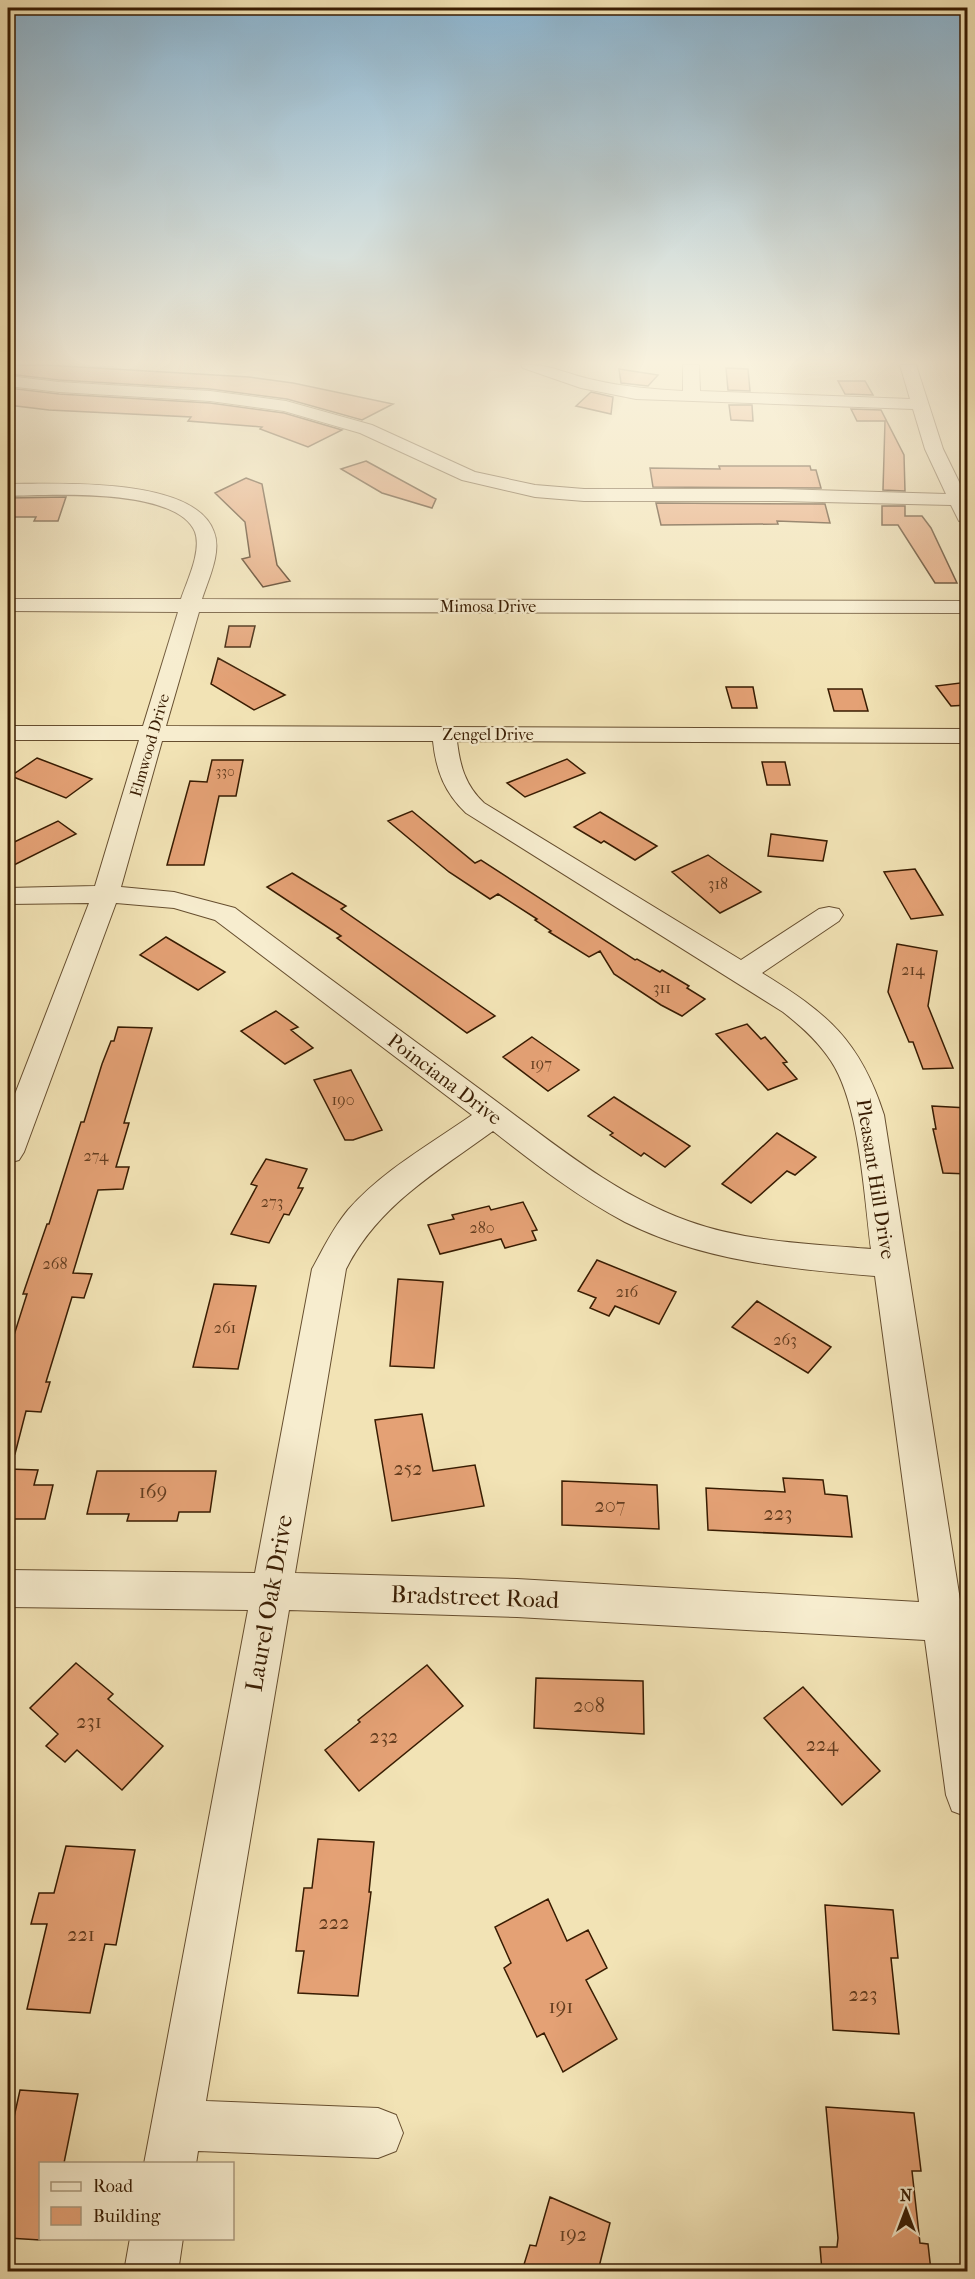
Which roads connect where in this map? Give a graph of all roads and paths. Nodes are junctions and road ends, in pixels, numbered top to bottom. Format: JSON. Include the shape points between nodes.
{"nodes":[{"id":1,"x":459,"y":471,"type":"edge"},
{"id":2,"x":947,"y":471,"type":"edge"},
{"id":3,"x":8,"y":490,"type":"edge"},
{"id":4,"x":963,"y":500,"type":"edge"},
{"id":5,"x":968,"y":520,"type":"edge"},
{"id":6,"x":8,"y":605,"type":"edge"},
{"id":7,"x":190,"y":605,"type":"junction"},
{"id":8,"x":968,"y":607,"type":"edge"},
{"id":9,"x":8,"y":733,"type":"edge"},
{"id":10,"x":153,"y":733,"type":"junction"},
{"id":11,"x":444,"y":734,"type":"junction"},
{"id":12,"x":968,"y":736,"type":"edge"},
{"id":13,"x":8,"y":896,"type":"edge"},
{"id":14,"x":105,"y":896,"type":"junction"},
{"id":15,"x":829,"y":915,"type":"dead end"},
{"id":16,"x":742,"y":973,"type":"junction"},
{"id":17,"x":494,"y":1115,"type":"junction"},
{"id":18,"x":8,"y":1152,"type":"edge"},
{"id":19,"x":890,"y":1264,"type":"junction"},
{"id":20,"x":8,"y":1588,"type":"edge"},
{"id":21,"x":270,"y":1592,"type":"junction"},
{"id":22,"x":942,"y":1622,"type":"junction"},
{"id":23,"x":968,"y":1795,"type":"edge"},
{"id":24,"x":378,"y":2133,"type":"dead end"},
{"id":25,"x":173,"y":2144,"type":"edge"},
{"id":26,"x":157,"y":2240,"type":"edge"},
{"id":27,"x":151,"y":2271,"type":"edge"}],
"edges":[{"from":1,"to":4,"type":"street","via":[[535,491],[584,495]]},
{"from":2,"to":4,"type":"street"},
{"from":3,"to":7,"type":"street","name":"Elmwood Drive","via":[[127,493],[162,501],[194,517],[203,527],[206,551]]},
{"from":4,"to":5,"type":"street"},
{"from":6,"to":7,"type":"street","name":"Mimosa Drive"},
{"from":7,"to":8,"type":"street","name":"Mimosa Drive"},
{"from":7,"to":10,"type":"street","name":"Elmwood Drive"},
{"from":9,"to":10,"type":"street","name":"Zengel Drive"},
{"from":10,"to":11,"type":"street","name":"Zengel Drive"},
{"from":10,"to":14,"type":"street","name":"Elmwood Drive"},
{"from":11,"to":12,"type":"street","name":"Zengel Drive"},
{"from":11,"to":16,"type":"street","name":"Pleasant Hill Drive","via":[[452,777],[461,796],[475,808]]},
{"from":13,"to":14,"type":"street","name":"Poinciana Drive"},
{"from":14,"to":17,"type":"street","name":"Poinciana Drive","via":[[184,900],[225,914]]},
{"from":14,"to":18,"type":"street","name":"Elmwood Drive"},
{"from":15,"to":16,"type":"street"},
{"from":16,"to":19,"type":"street","name":"Pleasant Hill Drive","via":[[816,1022],[848,1059],[868,1115]]},
{"from":17,"to":19,"type":"street","name":"Poinciana Drive","via":[[610,1199],[691,1235],[780,1255]]},
{"from":17,"to":21,"type":"street","name":"Laurel Oak Drive","via":[[384,1192],[340,1245],[329,1269]]},
{"from":19,"to":22,"type":"street","name":"Pleasant Hill Drive"},
{"from":20,"to":21,"type":"street","name":"Bradstreet Road"},
{"from":21,"to":22,"type":"street","name":"Bradstreet Road","via":[[517,1598]]},
{"from":21,"to":25,"type":"street","name":"Laurel Oak Drive"},
{"from":22,"to":23,"type":"street","name":"Pleasant Hill Drive"},
{"from":24,"to":25,"type":"street"},
{"from":26,"to":27,"type":"street"}]}
